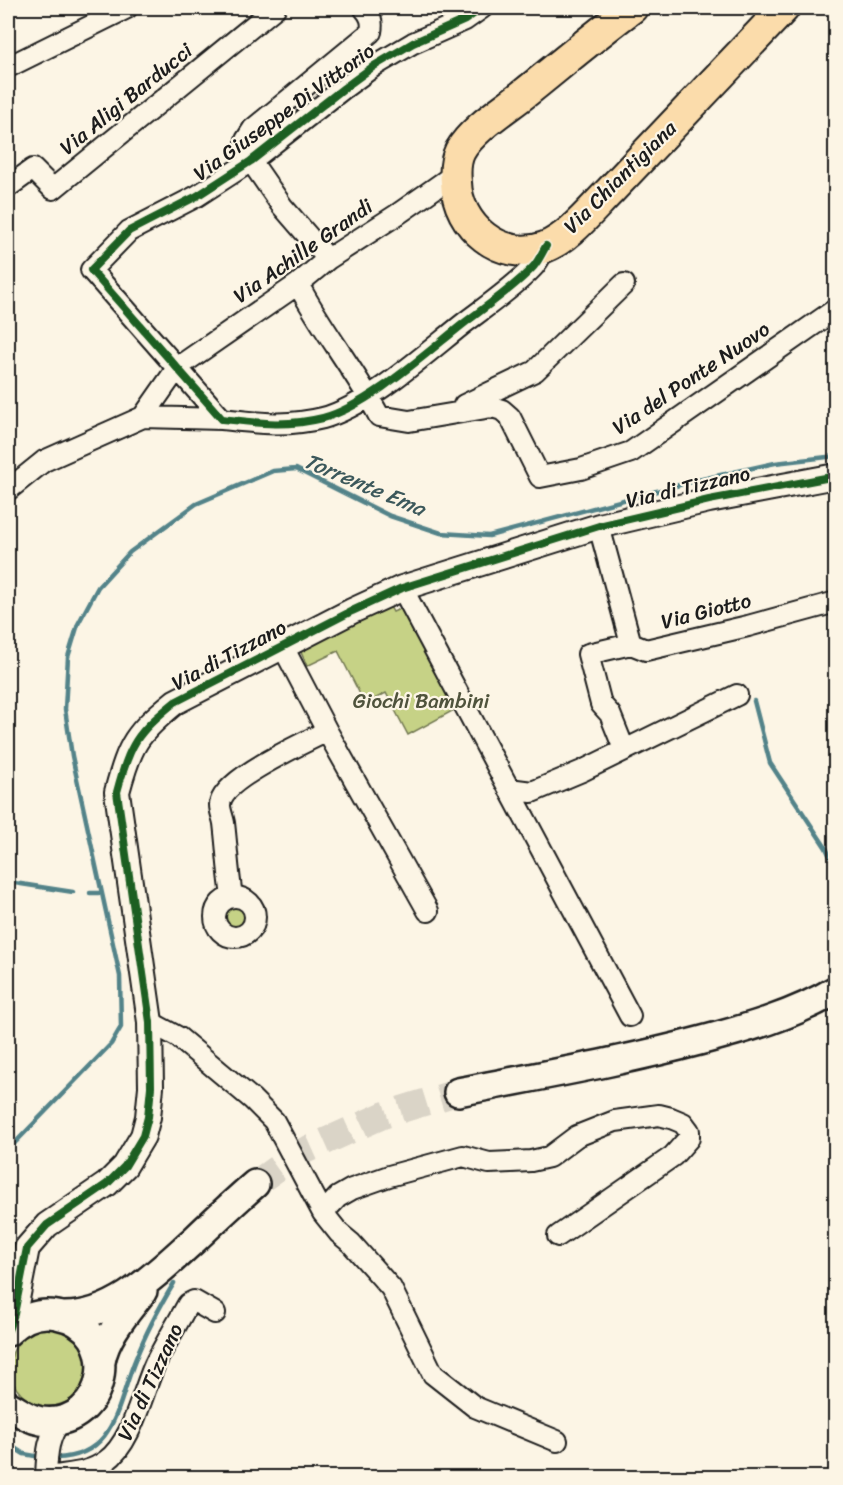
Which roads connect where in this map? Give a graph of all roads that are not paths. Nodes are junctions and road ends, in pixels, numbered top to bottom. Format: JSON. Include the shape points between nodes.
{"nodes":[{"id":1,"x":127,"y":8,"type":"edge"},
{"id":2,"x":275,"y":8,"type":"edge"},
{"id":3,"x":482,"y":8,"type":"edge"},
{"id":4,"x":632,"y":8,"type":"edge"},
{"id":5,"x":784,"y":8,"type":"edge"},
{"id":6,"x":368,"y":15,"type":"edge"},
{"id":7,"x":8,"y":67,"type":"edge"},
{"id":8,"x":251,"y":161,"type":"junction"},
{"id":9,"x":455,"y":174,"type":"junction"},
{"id":10,"x":8,"y":187,"type":"edge"},
{"id":11,"x":546,"y":246,"type":"junction"},
{"id":12,"x":328,"y":259,"type":"junction"},
{"id":13,"x":298,"y":284,"type":"junction"},
{"id":14,"x":624,"y":284,"type":"dead end"},
{"id":15,"x":836,"y":309,"type":"edge"},
{"id":16,"x":178,"y":367,"type":"junction"},
{"id":17,"x":369,"y":396,"type":"junction"},
{"id":18,"x":442,"y":416,"type":"junction"},
{"id":19,"x":143,"y":417,"type":"junction"},
{"id":20,"x":222,"y":419,"type":"junction"},
{"id":21,"x":836,"y":476,"type":"edge"},
{"id":22,"x":8,"y":490,"type":"edge"},
{"id":23,"x":599,"y":526,"type":"junction"},
{"id":24,"x":402,"y":588,"type":"junction"},
{"id":25,"x":836,"y":602,"type":"edge"},
{"id":26,"x":632,"y":644,"type":"junction"},
{"id":27,"x":283,"y":647,"type":"junction"},
{"id":28,"x":737,"y":695,"type":"dead end"},
{"id":29,"x":327,"y":731,"type":"junction"},
{"id":30,"x":624,"y":749,"type":"junction"},
{"id":31,"x":509,"y":789,"type":"junction"},
{"id":32,"x":532,"y":792,"type":"junction"},
{"id":33,"x":520,"y":810,"type":"junction"},
{"id":34,"x":232,"y":897,"type":"dead end"},
{"id":35,"x":428,"y":911,"type":"dead end"},
{"id":36,"x":836,"y":990,"type":"edge"},
{"id":37,"x":630,"y":1016,"type":"dead end"},
{"id":38,"x":150,"y":1022,"type":"junction"},
{"id":39,"x":458,"y":1092,"type":"tunnel mouth"},
{"id":40,"x":255,"y":1184,"type":"tunnel mouth"},
{"id":41,"x":323,"y":1213,"type":"junction"},
{"id":42,"x":558,"y":1236,"type":"dead end"},
{"id":43,"x":24,"y":1260,"type":"junction"},
{"id":44,"x":159,"y":1272,"type":"junction"},
{"id":45,"x":215,"y":1313,"type":"dead end"},
{"id":46,"x":59,"y":1315,"type":"junction"},
{"id":47,"x":8,"y":1331,"type":"edge"},
{"id":48,"x":101,"y":1362,"type":"junction"},
{"id":49,"x":15,"y":1409,"type":"edge"},
{"id":50,"x":62,"y":1419,"type":"junction"},
{"id":51,"x":557,"y":1441,"type":"dead end"},
{"id":52,"x":47,"y":1452,"type":"junction"},
{"id":53,"x":45,"y":1477,"type":"edge"}],
"edges":[{"from":1,"to":7,"type":"street"},
{"from":2,"to":10,"type":"street","name":"Via Aligi Barducci","via":[[53,189],[33,169]]},
{"from":3,"to":8,"type":"street","name":"Via Giuseppe Di Vittorio","via":[[374,66]]},
{"from":4,"to":9,"type":"main road","name":"Via Chiantigiana","via":[[471,137],[461,150]]},
{"from":5,"to":11,"type":"main road","name":"Via Chiantigiana","via":[[584,218]]},
{"from":6,"to":8,"type":"street","via":[[371,32],[365,38],[253,129],[246,140]]},
{"from":8,"to":12,"type":"street","via":[[282,206]]},
{"from":8,"to":16,"type":"street","name":"Via Giuseppe Di Vittorio","via":[[197,196],[129,231],[91,270]]},
{"from":9,"to":11,"type":"main road","name":"Via Chiantigiana","via":[[463,214],[485,238],[519,251]]},
{"from":9,"to":12,"type":"street","name":"Via Achille Grandi"},
{"from":11,"to":17,"type":"street","via":[[533,267]]},
{"from":12,"to":13,"type":"street","name":"Via Achille Grandi"},
{"from":13,"to":16,"type":"street","name":"Via Achille Grandi"},
{"from":13,"to":17,"type":"street"},
{"from":14,"to":18,"type":"street","via":[[535,371]]},
{"from":15,"to":18,"type":"street","name":"Via del Ponte Nuovo","via":[[631,452],[581,469],[540,477],[510,417],[502,410],[492,407]]},
{"from":16,"to":19,"type":"street"},
{"from":16,"to":20,"type":"street","name":"Via Giuseppe Di Vittorio"},
{"from":17,"to":18,"type":"street","name":"Via del Ponte Nuovo","via":[[380,416],[409,421]]},
{"from":17,"to":20,"type":"street","via":[[343,411],[303,423],[277,425]]},
{"from":19,"to":20,"type":"street"},
{"from":19,"to":22,"type":"street","via":[[44,461]]},
{"from":21,"to":23,"type":"street","name":"Via di Tizzano"},
{"from":23,"to":24,"type":"street","name":"Via di Tizzano"},
{"from":23,"to":26,"type":"street"},
{"from":24,"to":27,"type":"street","name":"Via di Tizzano"},
{"from":24,"to":31,"type":"street"},
{"from":25,"to":26,"type":"street","name":"Via Giotto","via":[[646,650]]},
{"from":26,"to":30,"type":"street","name":"Via Giotto","via":[[588,654],[601,704],[610,714]]},
{"from":27,"to":29,"type":"street"},
{"from":27,"to":38,"type":"street","name":"Via di Tizzano","via":[[175,702],[143,730],[126,757],[117,792]]},
{"from":28,"to":30,"type":"street"},
{"from":29,"to":34,"type":"street","via":[[229,787],[220,804]]},
{"from":29,"to":35,"type":"street"},
{"from":30,"to":32,"type":"street"},
{"from":31,"to":32,"type":"street"},
{"from":31,"to":33,"type":"street"},
{"from":32,"to":33,"type":"street"},
{"from":33,"to":37,"type":"street"},
{"from":36,"to":39,"type":"main road","via":[[781,1016],[725,1034],[662,1051]]},
{"from":38,"to":41,"type":"street","via":[[178,1037],[274,1121]]},
{"from":38,"to":43,"type":"street","name":"Via di Tizzano","via":[[151,1087],[143,1136],[125,1166],[107,1184],[35,1236]]},
{"from":40,"to":44,"type":"main road"},
{"from":41,"to":42,"type":"street","via":[[351,1189],[463,1156],[489,1163],[531,1161],[549,1157],[577,1136],[615,1121],[659,1115],[683,1123],[689,1138],[673,1156]]},
{"from":41,"to":51,"type":"street","via":[[391,1288],[433,1374],[475,1407]]},
{"from":43,"to":46,"type":"street","via":[[31,1297],[38,1306]]},
{"from":43,"to":47,"type":"street","name":"Via di Tizzano","via":[[15,1314]]},
{"from":44,"to":46,"type":"main road","name":"Via di Tizzano","via":[[112,1304],[83,1315]]},
{"from":44,"to":48,"type":"main road","via":[[115,1329]]},
{"from":45,"to":53,"type":"street","name":"Via di Tizzano","via":[[195,1301],[188,1304],[116,1453],[85,1472]]},
{"from":46,"to":47,"type":"main road","name":"Via di Tizzano","via":[[33,1316]]},
{"from":46,"to":48,"type":"main road","via":[[75,1321],[91,1335]]},
{"from":48,"to":50,"type":"main road","via":[[101,1377],[94,1396],[80,1411]]},
{"from":49,"to":50,"type":"main road","name":"Via di Tizzano","via":[[41,1421]]},
{"from":49,"to":52,"type":"street","name":"Via di Tizzano","via":[[40,1428]]},
{"from":50,"to":52,"type":"street","name":"Via di Tizzano","via":[[54,1429]]},
{"from":52,"to":53,"type":"street","name":"Via di Tizzano"}]}
